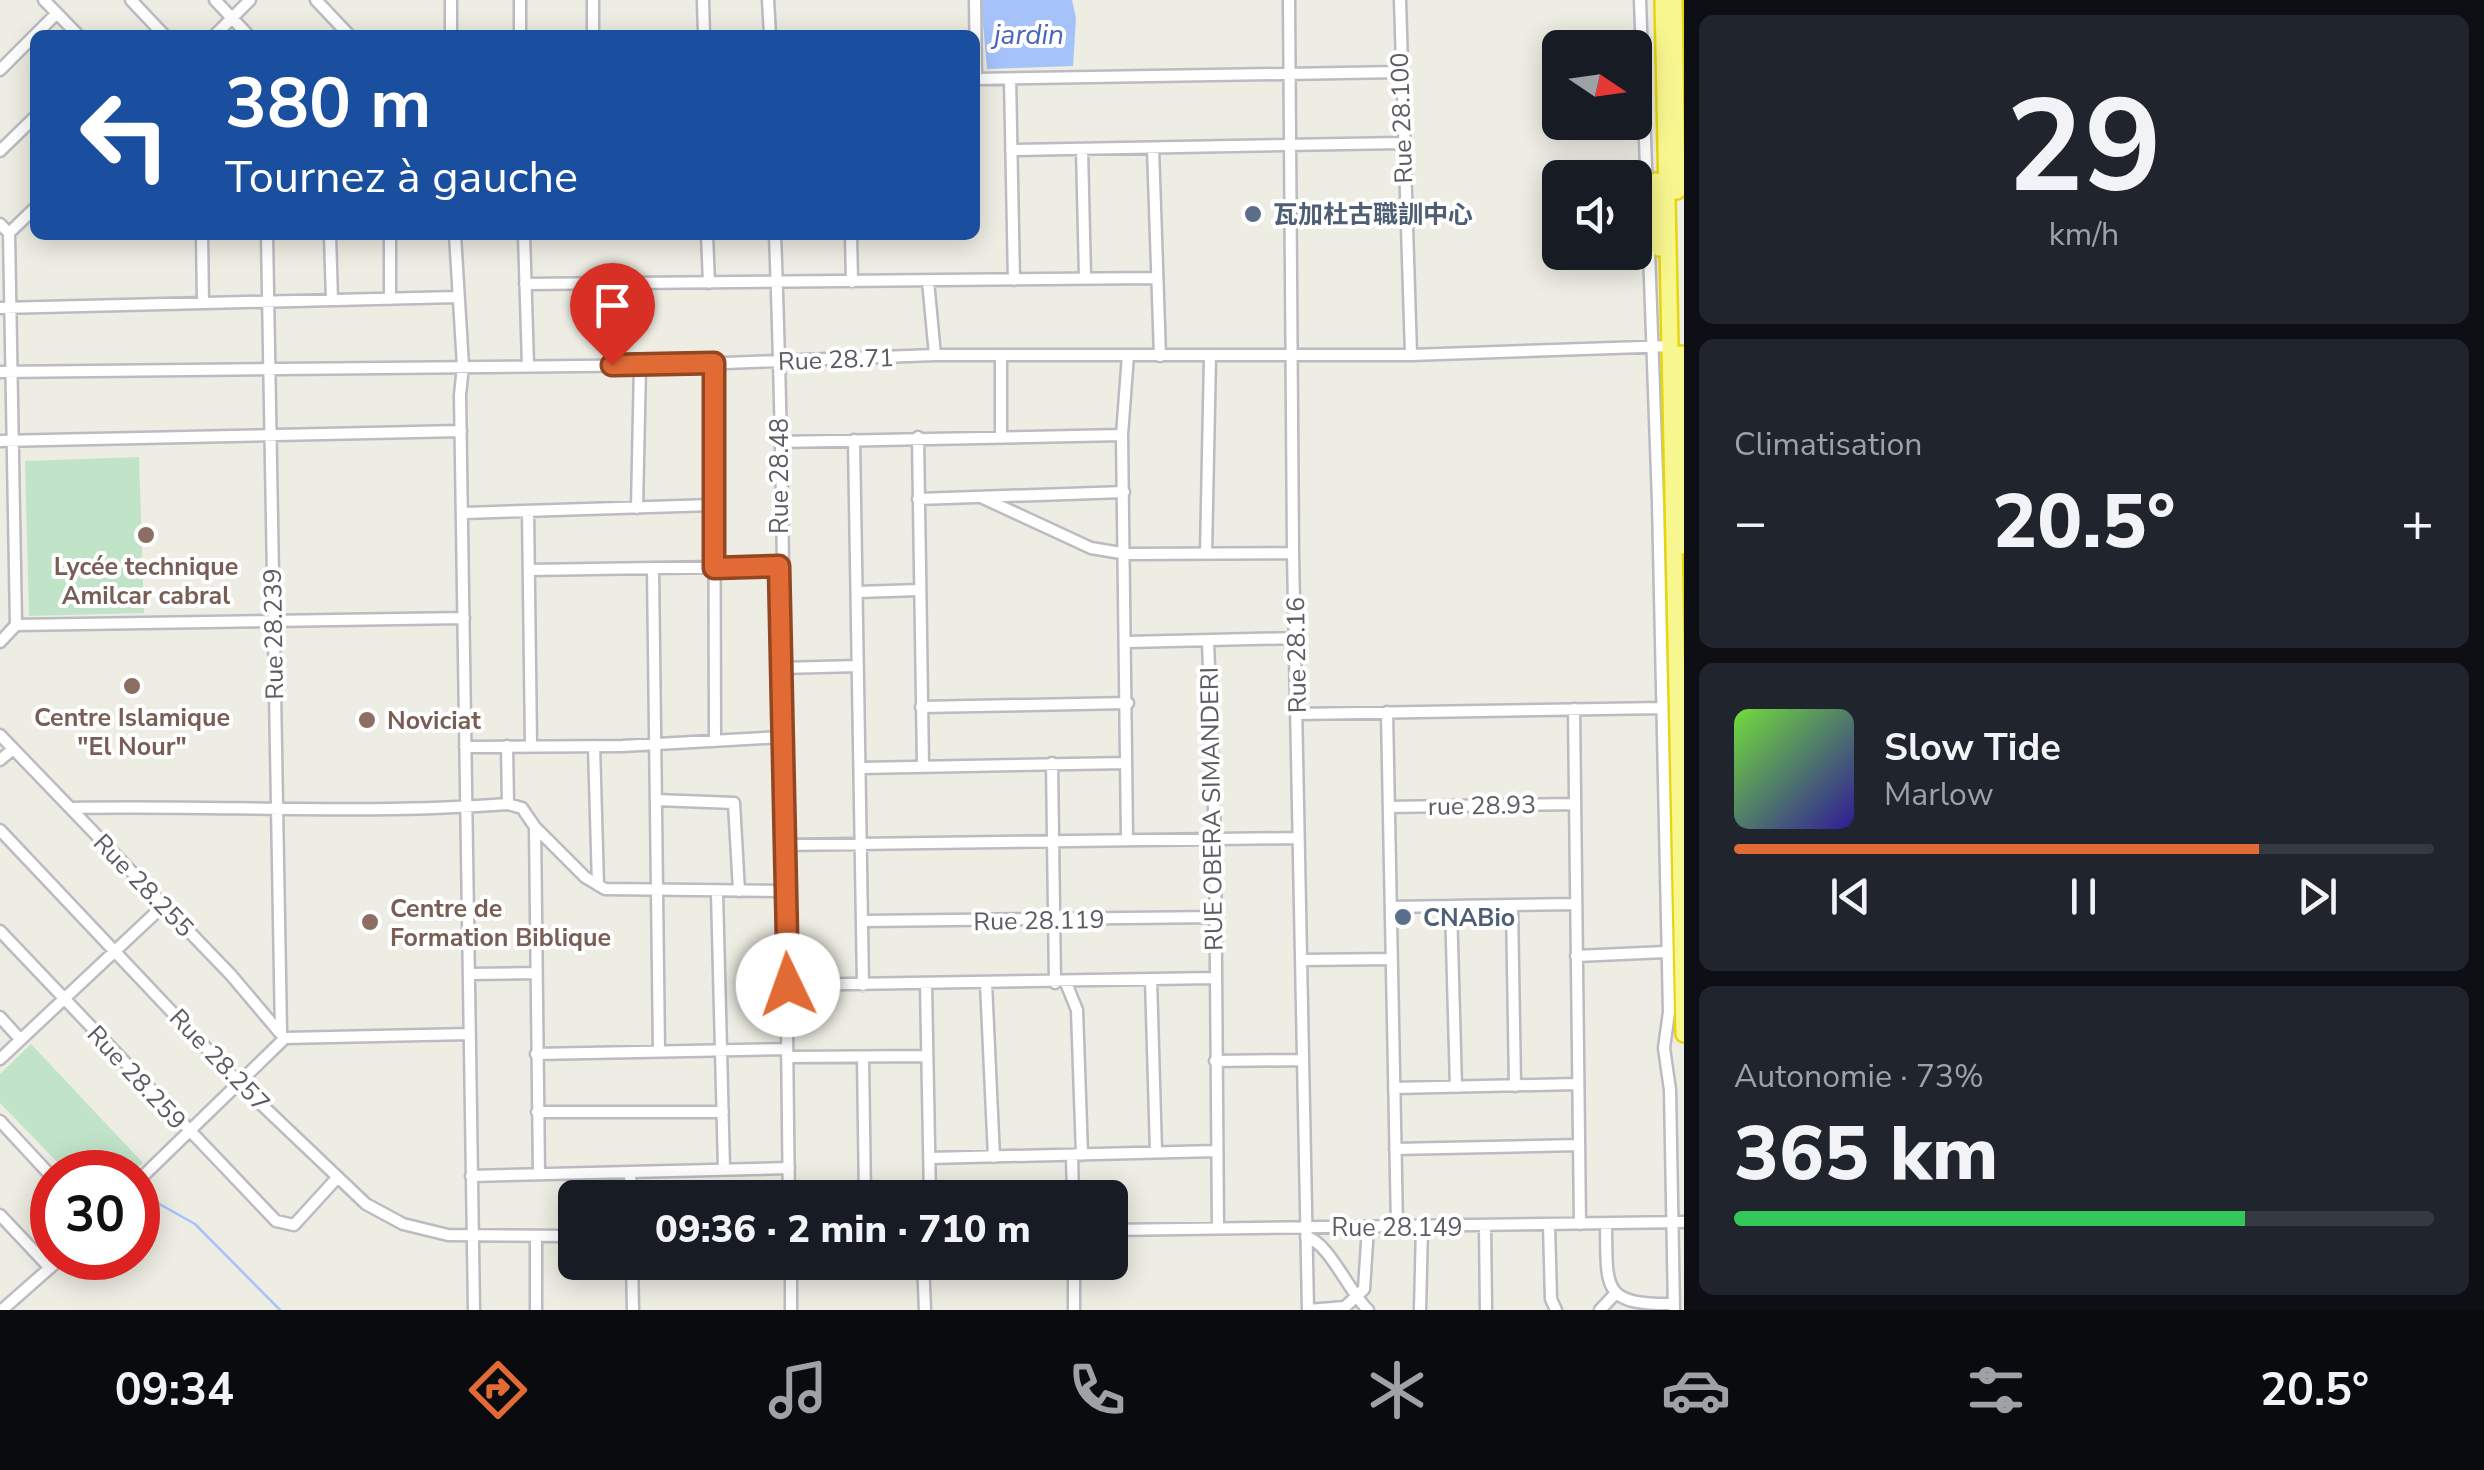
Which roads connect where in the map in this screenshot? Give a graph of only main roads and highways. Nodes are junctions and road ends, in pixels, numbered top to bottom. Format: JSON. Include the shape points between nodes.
{"nodes":[{"id":1,"x":1653,"y":0,"type":"edge"},
{"id":2,"x":1662,"y":0,"type":"edge"},
{"id":3,"x":1674,"y":0,"type":"edge"},
{"id":4,"x":1669,"y":91,"type":"junction"},
{"id":5,"x":1672,"y":346,"type":"junction"},
{"id":6,"x":1684,"y":365,"type":"edge"},
{"id":7,"x":1678,"y":400,"type":"edge"},
{"id":8,"x":1684,"y":546,"type":"edge"},
{"id":9,"x":1684,"y":1034,"type":"edge"}],
"edges":[{"from":1,"to":5,"type":"highway","via":[[1657,221]]},
{"from":2,"to":4,"type":"highway"},
{"from":3,"to":4,"type":"highway"},
{"from":4,"to":5,"type":"highway"},
{"from":4,"to":7,"type":"highway"},
{"from":5,"to":7,"type":"highway"},
{"from":6,"to":7,"type":"highway"},
{"from":7,"to":8,"type":"highway"},
{"from":7,"to":9,"type":"highway"}]}
